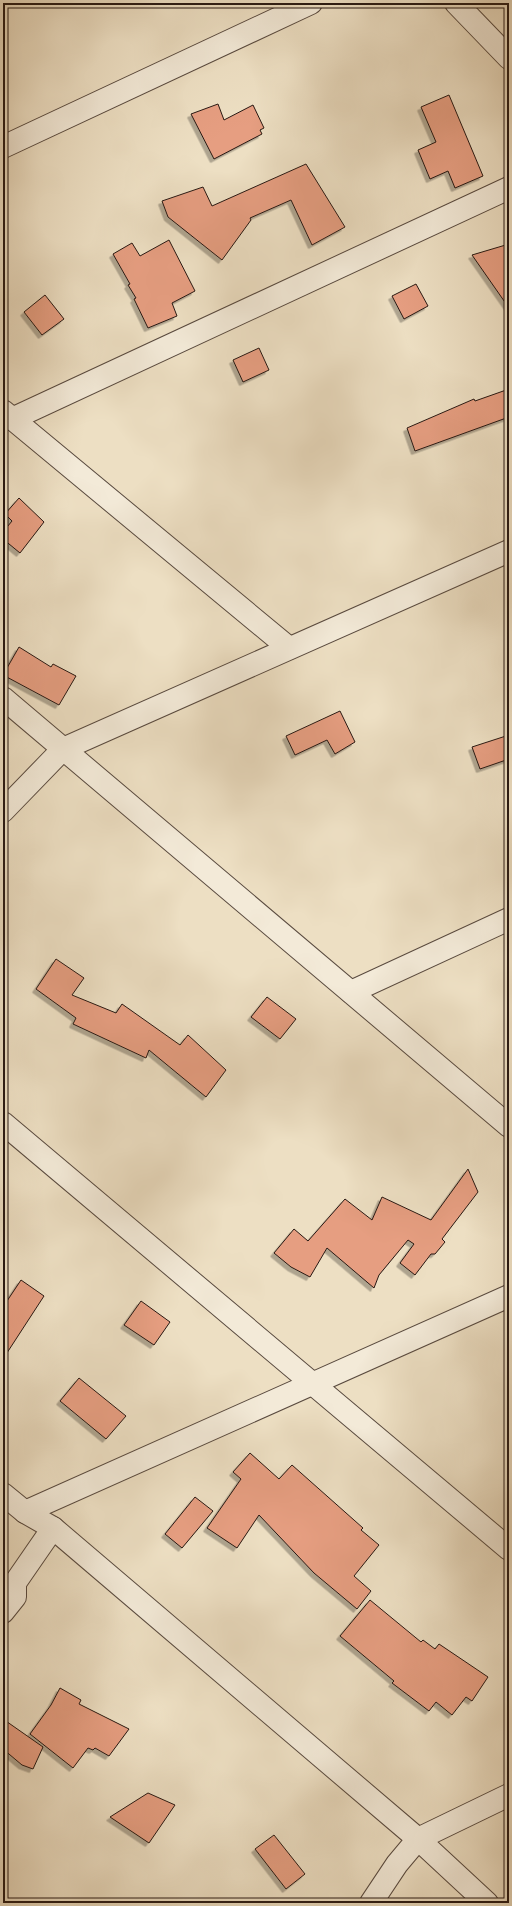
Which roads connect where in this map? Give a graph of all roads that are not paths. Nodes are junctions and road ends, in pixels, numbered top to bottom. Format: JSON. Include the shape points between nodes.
{"nodes":[{"id":1,"x":311,"y":3,"type":"edge"},
{"id":2,"x":456,"y":3,"type":"edge"},
{"id":3,"x":509,"y":58,"type":"edge"},
{"id":4,"x":3,"y":148,"type":"edge"},
{"id":5,"x":509,"y":188,"type":"edge"},
{"id":6,"x":8,"y":415,"type":"edge"},
{"id":7,"x":509,"y":551,"type":"edge"},
{"id":8,"x":289,"y":648,"type":"junction"},
{"id":9,"x":3,"y":698,"type":"edge"},
{"id":10,"x":63,"y":749,"type":"junction"},
{"id":11,"x":3,"y":811,"type":"edge"},
{"id":12,"x":509,"y":919,"type":"edge"},
{"id":13,"x":351,"y":992,"type":"junction"},
{"id":14,"x":3,"y":1122,"type":"edge"},
{"id":15,"x":509,"y":1126,"type":"edge"},
{"id":16,"x":509,"y":1296,"type":"edge"},
{"id":17,"x":313,"y":1384,"type":"junction"},
{"id":18,"x":3,"y":1494,"type":"edge"},
{"id":19,"x":25,"y":1512,"type":"junction"},
{"id":20,"x":53,"y":1528,"type":"junction"},
{"id":21,"x":509,"y":1549,"type":"edge"},
{"id":22,"x":3,"y":1612,"type":"edge"},
{"id":23,"x":509,"y":1795,"type":"edge"},
{"id":24,"x":418,"y":1839,"type":"junction"},
{"id":25,"x":371,"y":1903,"type":"edge"},
{"id":26,"x":487,"y":1903,"type":"edge"}],
"edges":[{"from":1,"to":4,"type":"street"},
{"from":2,"to":3,"type":"street"},
{"from":5,"to":6,"type":"street"},
{"from":6,"to":8,"type":"street"},
{"from":7,"to":8,"type":"street"},
{"from":8,"to":10,"type":"street"},
{"from":9,"to":10,"type":"street"},
{"from":10,"to":11,"type":"street"},
{"from":10,"to":13,"type":"street"},
{"from":12,"to":13,"type":"street"},
{"from":13,"to":15,"type":"street"},
{"from":14,"to":17,"type":"street"},
{"from":16,"to":17,"type":"street"},
{"from":17,"to":19,"type":"street"},
{"from":17,"to":21,"type":"street"},
{"from":18,"to":19,"type":"street"},
{"from":19,"to":20,"type":"street"},
{"from":20,"to":22,"type":"street","via":[[15,1584],[15,1597]]},
{"from":20,"to":24,"type":"street"},
{"from":23,"to":24,"type":"street"},
{"from":24,"to":25,"type":"street"},
{"from":24,"to":26,"type":"street"}]}
